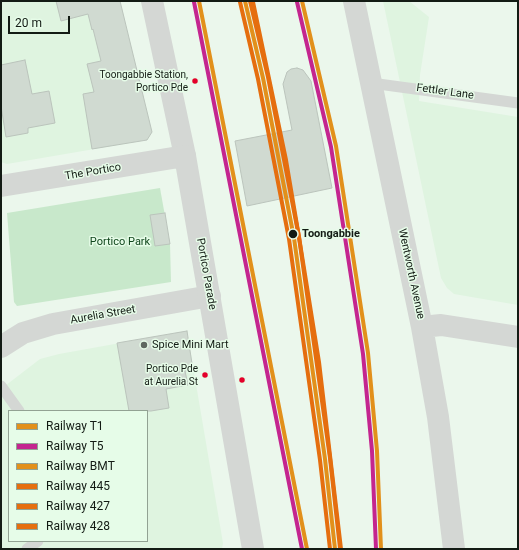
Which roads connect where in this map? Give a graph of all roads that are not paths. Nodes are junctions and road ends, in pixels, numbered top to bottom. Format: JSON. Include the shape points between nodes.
{"nodes":[{"id":1,"x":152,"y":1,"type":"edge"},
{"id":2,"x":354,"y":1,"type":"edge"},
{"id":3,"x":371,"y":83,"type":"junction"},
{"id":4,"x":518,"y":103,"type":"edge"},
{"id":5,"x":185,"y":156,"type":"junction"},
{"id":6,"x":1,"y":186,"type":"edge"},
{"id":7,"x":210,"y":296,"type":"junction"},
{"id":8,"x":422,"y":327,"type":"junction"},
{"id":9,"x":518,"y":337,"type":"edge"},
{"id":10,"x":1,"y":347,"type":"edge"},
{"id":11,"x":1,"y":386,"type":"edge"},
{"id":12,"x":18,"y":410,"type":"edge"},
{"id":13,"x":37,"y":542,"type":"edge"},
{"id":14,"x":27,"y":549,"type":"edge"},
{"id":15,"x":253,"y":549,"type":"edge"},
{"id":16,"x":454,"y":549,"type":"edge"}],
"edges":[{"from":1,"to":5,"type":"main road","name":"Portico Parade"},
{"from":2,"to":3,"type":"main road","name":"Wentworth Avenue"},
{"from":3,"to":4,"type":"lane","name":"Fettler Lane"},
{"from":3,"to":8,"type":"main road","name":"Wentworth Avenue"},
{"from":5,"to":6,"type":"main road","name":"The Portico"},
{"from":5,"to":7,"type":"main road","name":"Portico Parade"},
{"from":7,"to":10,"type":"main road","name":"Aurelia Street","via":[[53,324],[23,333]]},
{"from":7,"to":15,"type":"main road","name":"Portico Parade"},
{"from":8,"to":9,"type":"main road","via":[[441,325]]},
{"from":8,"to":16,"type":"main road","name":"Wentworth Avenue","via":[[438,417]]},
{"from":11,"to":12,"type":"lane"},
{"from":13,"to":14,"type":"lane"}]}
